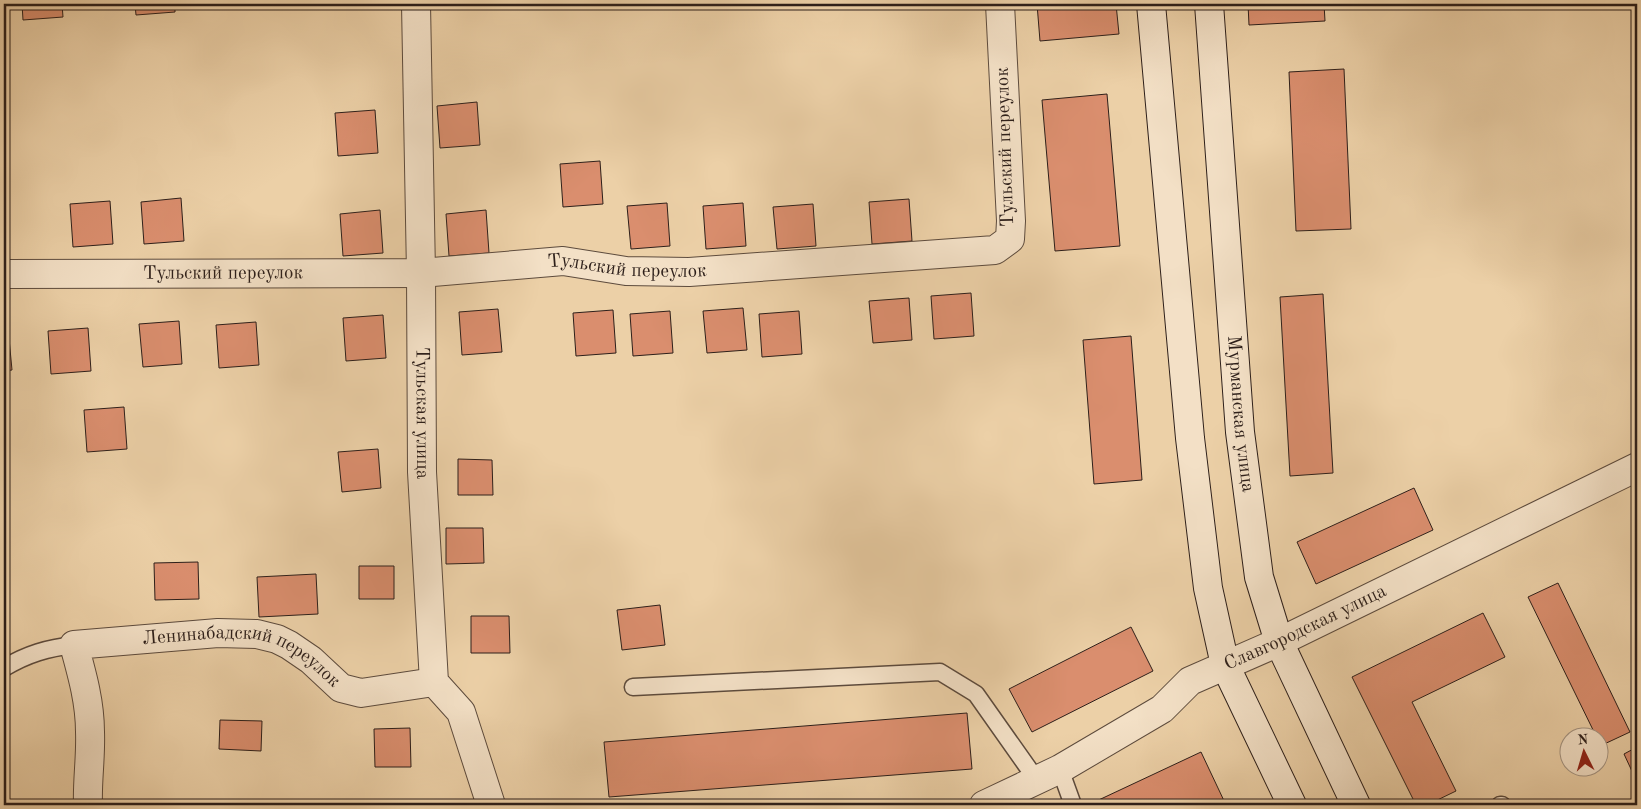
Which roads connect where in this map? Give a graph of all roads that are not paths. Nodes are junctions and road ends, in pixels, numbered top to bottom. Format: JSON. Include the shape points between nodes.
{"nodes":[{"id":1,"x":416,"y":4,"type":"edge"},
{"id":2,"x":1000,"y":4,"type":"edge"},
{"id":3,"x":1151,"y":4,"type":"edge"},
{"id":4,"x":1209,"y":4,"type":"edge"},
{"id":5,"x":421,"y":273,"type":"junction"},
{"id":6,"x":4,"y":274,"type":"edge"},
{"id":7,"x":1637,"y":468,"type":"edge"},
{"id":8,"x":1279,"y":642,"type":"junction"},
{"id":9,"x":74,"y":645,"type":"junction"},
{"id":10,"x":1226,"y":665,"type":"junction"},
{"id":11,"x":4,"y":668,"type":"edge"},
{"id":12,"x":434,"y":682,"type":"junction"},
{"id":13,"x":633,"y":687,"type":"dead end"},
{"id":14,"x":1048,"y":774,"type":"junction"},
{"id":15,"x":88,"y":805,"type":"edge"},
{"id":16,"x":491,"y":805,"type":"edge"},
{"id":17,"x":984,"y":805,"type":"edge"},
{"id":18,"x":1073,"y":805,"type":"edge"},
{"id":19,"x":1292,"y":805,"type":"edge"},
{"id":20,"x":1356,"y":805,"type":"edge"}],
"edges":[{"from":1,"to":5,"type":"street","name":"Тульская улица"},
{"from":2,"to":5,"type":"street","name":"Тульский переулок","via":[[1011,221],[1010,240],[995,250],[689,272],[626,271],[563,260]]},
{"from":3,"to":10,"type":"street","via":[[1190,438],[1208,588]]},
{"from":4,"to":8,"type":"street","name":"Мурманская улица","via":[[1240,432],[1259,577]]},
{"from":5,"to":6,"type":"street","name":"Тульский переулок"},
{"from":5,"to":12,"type":"street","name":"Тульская улица","via":[[422,472]]},
{"from":7,"to":8,"type":"street","name":"Славгородская улица"},
{"from":8,"to":10,"type":"street","name":"Славгородская улица"},
{"from":8,"to":20,"type":"street","name":"Мурманская улица"},
{"from":9,"to":11,"type":"lane","via":[[30,654]]},
{"from":9,"to":12,"type":"street","name":"Ленинабадский переулок","via":[[218,633],[258,634],[290,646],[311,660],[341,688],[361,693]]},
{"from":9,"to":15,"type":"street","via":[[88,708]]},
{"from":10,"to":14,"type":"street","name":"Славгородская улица","via":[[1190,681],[1162,709]]},
{"from":10,"to":19,"type":"street"},
{"from":12,"to":16,"type":"street","via":[[461,712]]},
{"from":13,"to":14,"type":"lane","via":[[940,672],[976,694]]},
{"from":14,"to":17,"type":"street","name":"Славгородская улица"},
{"from":14,"to":18,"type":"lane"}]}
